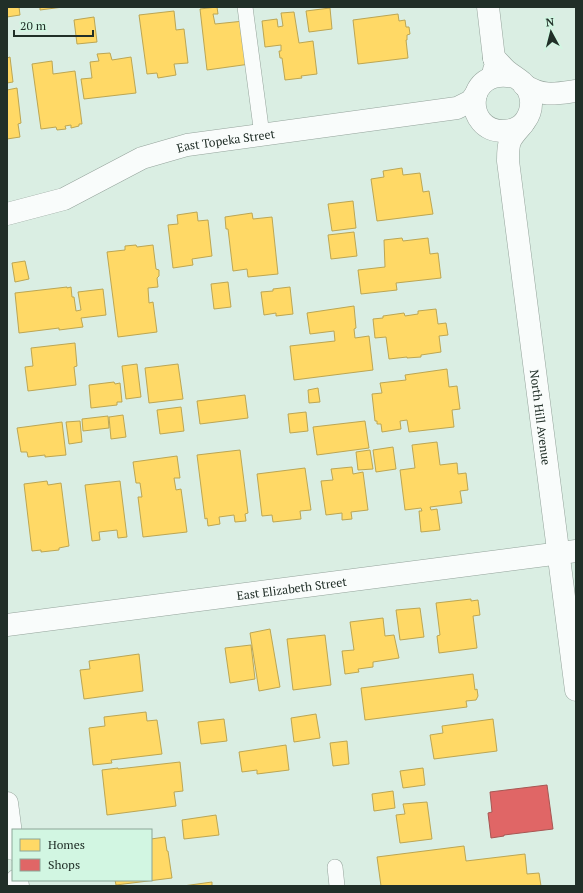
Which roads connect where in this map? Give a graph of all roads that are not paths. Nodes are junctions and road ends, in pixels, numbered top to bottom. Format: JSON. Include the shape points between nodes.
{"nodes":[{"id":1,"x":245,"y":7,"type":"edge"},
{"id":2,"x":488,"y":7,"type":"edge"},
{"id":3,"x":494,"y":58,"type":"junction"},
{"id":4,"x":519,"y":81,"type":"junction"},
{"id":5,"x":482,"y":87,"type":"junction"},
{"id":6,"x":576,"y":91,"type":"edge"},
{"id":7,"x":457,"y":108,"type":"junction"},
{"id":8,"x":533,"y":109,"type":"junction"},
{"id":9,"x":484,"y":124,"type":"junction"},
{"id":10,"x":262,"y":135,"type":"junction"},
{"id":11,"x":508,"y":144,"type":"junction"},
{"id":12,"x":7,"y":214,"type":"edge"},
{"id":13,"x":567,"y":552,"type":"edge"},
{"id":14,"x":7,"y":625,"type":"edge"},
{"id":15,"x":576,"y":690,"type":"edge"},
{"id":16,"x":7,"y":803,"type":"edge"},
{"id":17,"x":12,"y":841,"type":"edge"},
{"id":18,"x":335,"y":867,"type":"dead end"},
{"id":19,"x":337,"y":886,"type":"edge"}],
"edges":[{"from":1,"to":10,"type":"lane"},
{"from":2,"to":3,"type":"street"},
{"from":3,"to":4,"type":"street"},
{"from":3,"to":5,"type":"street","via":[[496,65]]},
{"from":4,"to":5,"type":"street","via":[[505,75],[496,76]]},
{"from":4,"to":8,"type":"street","via":[[528,90]]},
{"from":5,"to":7,"type":"street","via":[[470,101]]},
{"from":5,"to":9,"type":"street","via":[[475,104],[476,113]]},
{"from":6,"to":8,"type":"street"},
{"from":7,"to":9,"type":"street","via":[[472,112]]},
{"from":7,"to":10,"type":"street","name":"East Topeka Street"},
{"from":8,"to":9,"type":"street","via":[[515,129],[506,132],[496,131]]},
{"from":8,"to":11,"type":"street"},
{"from":9,"to":11,"type":"street"},
{"from":10,"to":12,"type":"street","name":"East Topeka Street","via":[[188,145],[142,158],[64,199]]},
{"from":11,"to":13,"type":"street","name":"North Hill Avenue","via":[[508,161]]},
{"from":13,"to":14,"type":"street","name":"East Elizabeth Street"},
{"from":13,"to":15,"type":"street","name":"North Hill Avenue"},
{"from":16,"to":17,"type":"street"},
{"from":18,"to":19,"type":"lane"}]}
